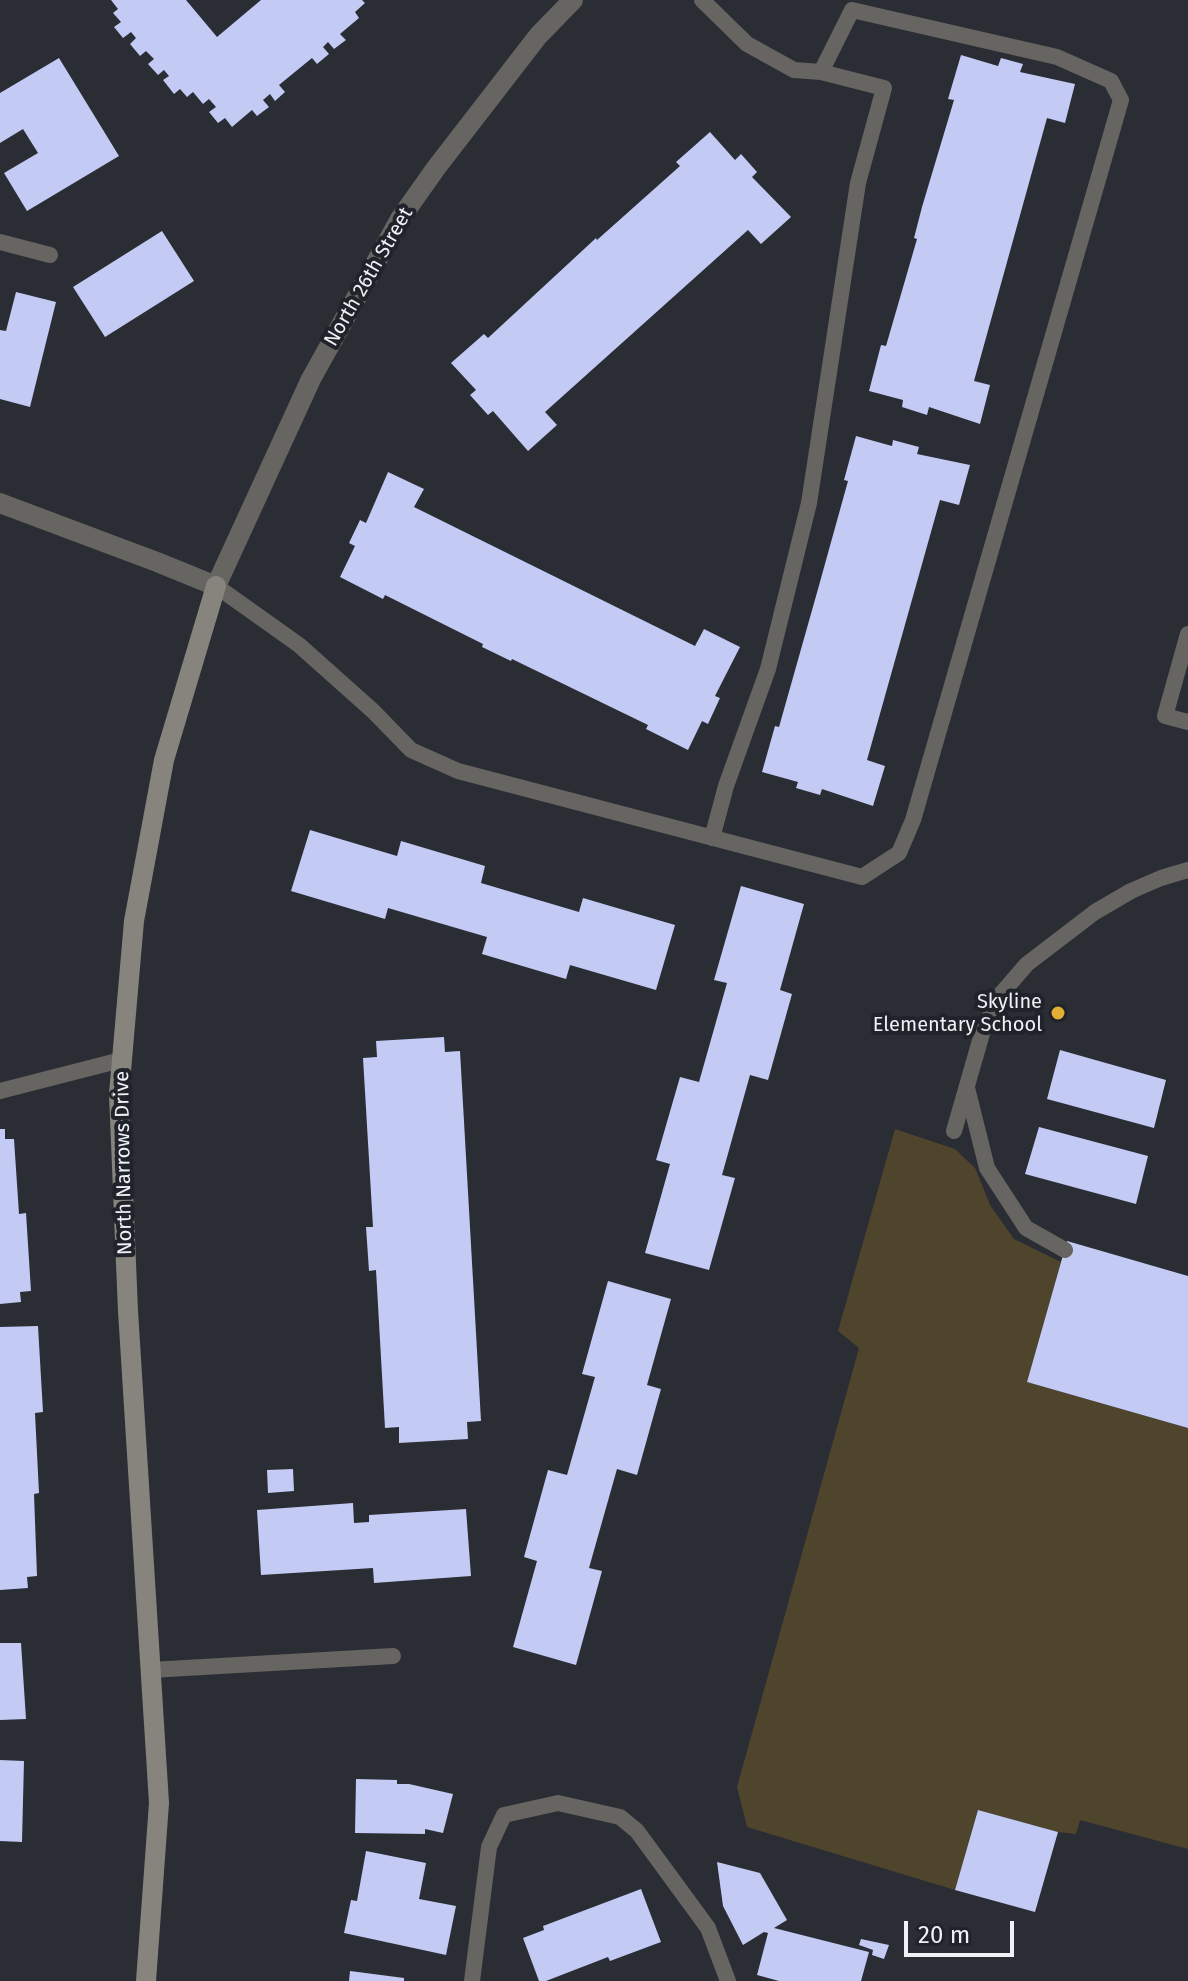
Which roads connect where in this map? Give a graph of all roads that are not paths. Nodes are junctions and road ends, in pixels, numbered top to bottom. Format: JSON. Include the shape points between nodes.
{"nodes":[{"id":1,"x":573,"y":0,"type":"edge"},
{"id":2,"x":702,"y":0,"type":"edge"},
{"id":3,"x":821,"y":72,"type":"junction"},
{"id":4,"x":0,"y":242,"type":"edge"},
{"id":5,"x":50,"y":255,"type":"dead end"},
{"id":6,"x":0,"y":503,"type":"edge"},
{"id":7,"x":216,"y":586,"type":"junction"},
{"id":8,"x":1188,"y":634,"type":"edge"},
{"id":9,"x":1188,"y":722,"type":"edge"},
{"id":10,"x":712,"y":838,"type":"junction"},
{"id":11,"x":1188,"y":870,"type":"edge"},
{"id":12,"x":121,"y":1060,"type":"junction"},
{"id":13,"x":967,"y":1086,"type":"junction"},
{"id":14,"x":0,"y":1091,"type":"edge"},
{"id":15,"x":954,"y":1131,"type":"dead end"},
{"id":16,"x":1065,"y":1250,"type":"dead end"},
{"id":17,"x":393,"y":1656,"type":"dead end"},
{"id":18,"x":151,"y":1670,"type":"junction"},
{"id":19,"x":146,"y":1981,"type":"edge"},
{"id":20,"x":472,"y":1981,"type":"edge"},
{"id":21,"x":728,"y":1981,"type":"edge"}],
"edges":[{"from":1,"to":7,"type":"street","name":"North 26th Street","via":[[538,36],[400,219],[311,379]]},
{"from":2,"to":3,"type":"lane","via":[[747,44],[771,59],[794,70]]},
{"from":3,"to":10,"type":"lane","via":[[884,88],[858,183],[809,503],[768,669]]},
{"from":3,"to":10,"type":"lane","via":[[852,10],[1057,57],[1111,81],[1121,100],[913,820],[899,853],[862,877]]},
{"from":4,"to":5,"type":"lane"},
{"from":6,"to":7,"type":"street"},
{"from":7,"to":10,"type":"lane","via":[[299,645],[411,750],[458,771]]},
{"from":7,"to":12,"type":"main road","name":"North Narrows Drive","via":[[164,760],[134,921]]},
{"from":8,"to":9,"type":"lane","via":[[1165,716]]},
{"from":11,"to":13,"type":"lane","via":[[1095,912],[1027,964],[1001,994],[983,1030]]},
{"from":12,"to":14,"type":"lane"},
{"from":12,"to":18,"type":"main road","name":"North Narrows Drive","via":[[128,1311]]},
{"from":13,"to":15,"type":"lane"},
{"from":13,"to":16,"type":"lane","via":[[987,1168],[1026,1228]]},
{"from":17,"to":18,"type":"lane"},
{"from":18,"to":19,"type":"main road","name":"North Narrows Drive","via":[[159,1803]]},
{"from":20,"to":21,"type":"lane","via":[[489,1847],[504,1815],[558,1803],[620,1817],[637,1831],[708,1928]]}]}
